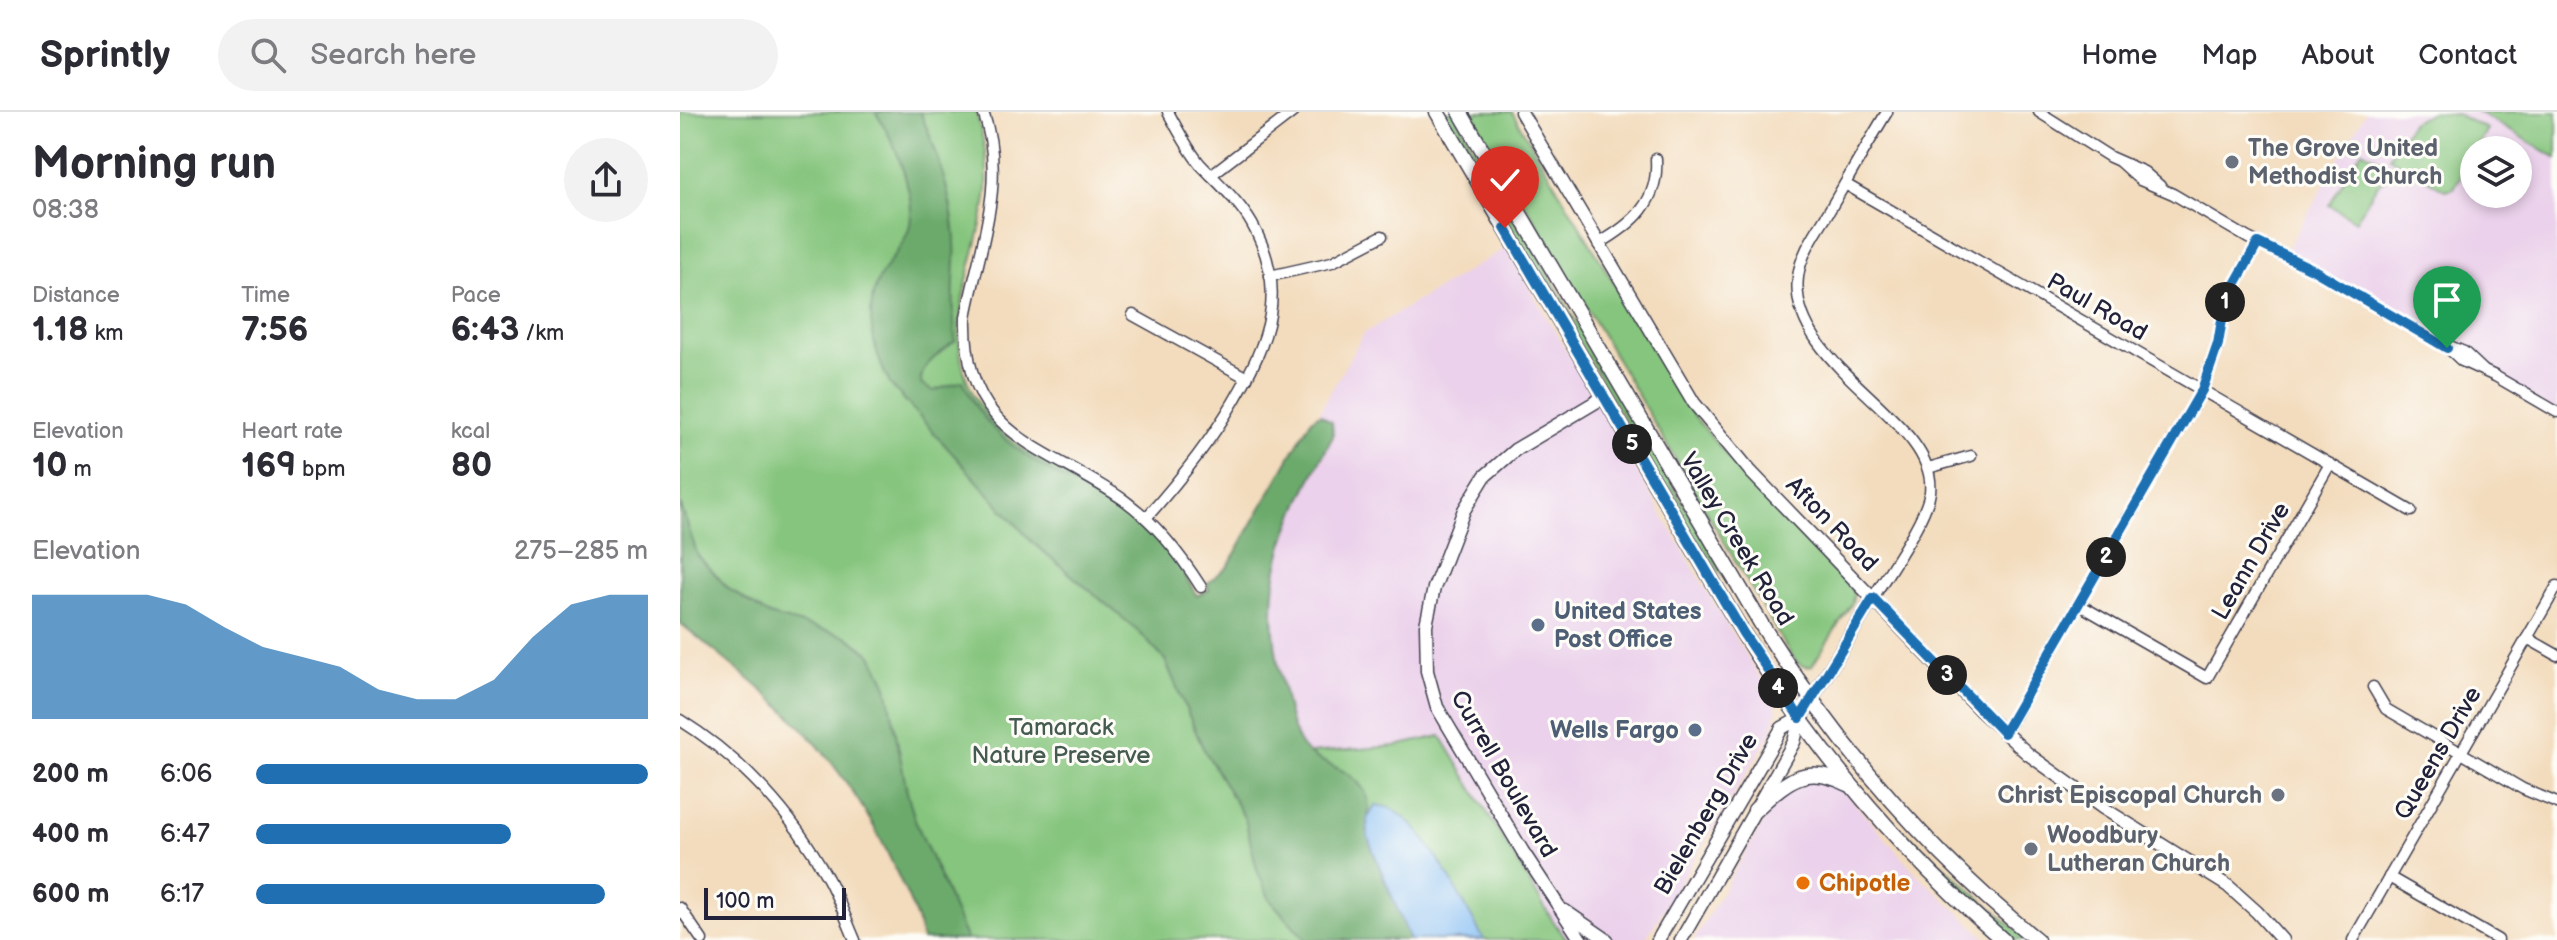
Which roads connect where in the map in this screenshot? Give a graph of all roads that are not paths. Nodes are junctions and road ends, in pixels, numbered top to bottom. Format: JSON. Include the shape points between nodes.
{"nodes":[{"id":1,"x":983,"y":112,"type":"edge"},
{"id":2,"x":1168,"y":112,"type":"edge"},
{"id":3,"x":1293,"y":112,"type":"edge"},
{"id":4,"x":1437,"y":112,"type":"edge"},
{"id":5,"x":1460,"y":112,"type":"edge"},
{"id":6,"x":1521,"y":112,"type":"edge"},
{"id":7,"x":1887,"y":112,"type":"edge"},
{"id":8,"x":2039,"y":112,"type":"edge"},
{"id":9,"x":1656,"y":159,"type":"dead end"},
{"id":10,"x":1211,"y":175,"type":"junction"},
{"id":11,"x":1845,"y":184,"type":"junction"},
{"id":12,"x":1382,"y":236,"type":"dead end"},
{"id":13,"x":2258,"y":243,"type":"junction"},
{"id":14,"x":1598,"y":244,"type":"junction"},
{"id":15,"x":1270,"y":276,"type":"junction"},
{"id":16,"x":1133,"y":315,"type":"dead end"},
{"id":17,"x":1247,"y":378,"type":"junction"},
{"id":18,"x":2202,"y":390,"type":"junction"},
{"id":19,"x":1604,"y":397,"type":"junction"},
{"id":20,"x":2557,"y":412,"type":"edge"},
{"id":21,"x":1971,"y":456,"type":"dead end"},
{"id":22,"x":2330,"y":464,"type":"junction"},
{"id":23,"x":1928,"y":468,"type":"junction"},
{"id":24,"x":2411,"y":511,"type":"dead end"},
{"id":25,"x":1146,"y":518,"type":"junction"},
{"id":26,"x":2557,"y":586,"type":"edge"},
{"id":27,"x":1201,"y":587,"type":"dead end"},
{"id":28,"x":1873,"y":598,"type":"junction"},
{"id":29,"x":2078,"y":604,"type":"junction"},
{"id":30,"x":2527,"y":638,"type":"junction"},
{"id":31,"x":2557,"y":655,"type":"edge"},
{"id":32,"x":2373,"y":687,"type":"dead end"},
{"id":33,"x":1811,"y":701,"type":"junction"},
{"id":34,"x":1800,"y":718,"type":"junction"},
{"id":35,"x":680,"y":720,"type":"edge"},
{"id":36,"x":2004,"y":733,"type":"junction"},
{"id":37,"x":2460,"y":753,"type":"junction"},
{"id":38,"x":1854,"y":787,"type":"junction"},
{"id":39,"x":2557,"y":803,"type":"edge"},
{"id":40,"x":1755,"y":810,"type":"junction"},
{"id":41,"x":2389,"y":877,"type":"junction"},
{"id":42,"x":1559,"y":907,"type":"junction"},
{"id":43,"x":680,"y":908,"type":"edge"},
{"id":44,"x":2480,"y":936,"type":"edge"},
{"id":45,"x":702,"y":940,"type":"edge"},
{"id":46,"x":855,"y":940,"type":"edge"},
{"id":47,"x":1581,"y":940,"type":"edge"},
{"id":48,"x":1607,"y":940,"type":"edge"},
{"id":49,"x":1658,"y":940,"type":"edge"},
{"id":50,"x":1681,"y":940,"type":"edge"},
{"id":51,"x":2003,"y":940,"type":"edge"},
{"id":52,"x":2037,"y":940,"type":"edge"},
{"id":53,"x":2282,"y":940,"type":"edge"},
{"id":54,"x":2353,"y":940,"type":"edge"},
{"id":55,"x":2498,"y":940,"type":"edge"}],
"edges":[{"from":1,"to":25,"type":"street","via":[[994,176],[966,317],[974,379],[1009,430]]},
{"from":2,"to":10,"type":"street"},
{"from":3,"to":10,"type":"street"},
{"from":4,"to":19,"type":"main road","name":"Valley Creek Road"},
{"from":5,"to":33,"type":"main road","name":"Valley Creek Road"},
{"from":6,"to":14,"type":"street","name":"Afton Road"},
{"from":7,"to":11,"type":"street"},
{"from":8,"to":13,"type":"street","via":[[2140,180]]},
{"from":9,"to":14,"type":"street","via":[[1656,182],[1642,209]]},
{"from":10,"to":15,"type":"street","via":[[1252,224]]},
{"from":11,"to":18,"type":"street","name":"Paul Road"},
{"from":11,"to":23,"type":"street","via":[[1801,264],[1802,313],[1818,343],[1911,439]]},
{"from":12,"to":15,"type":"street","via":[[1332,262]]},
{"from":13,"to":18,"type":"street","via":[[2225,302]]},
{"from":13,"to":20,"type":"street","via":[[2307,266],[2443,344],[2459,360]]},
{"from":14,"to":28,"type":"street","name":"Afton Road","via":[[1711,424]]},
{"from":15,"to":17,"type":"street","via":[[1270,319]]},
{"from":16,"to":17,"type":"street"},
{"from":17,"to":25,"type":"street","via":[[1208,443]]},
{"from":18,"to":22,"type":"street","name":"Paul Road"},
{"from":18,"to":29,"type":"street"},
{"from":19,"to":34,"type":"main road","name":"Valley Creek Road","via":[[1748,642]]},
{"from":19,"to":42,"type":"street","name":"Currell Boulevard","via":[[1515,450],[1485,476],[1458,525],[1426,625],[1427,671],[1437,707]]},
{"from":21,"to":23,"type":"street"},
{"from":22,"to":24,"type":"street","name":"Paul Road"},
{"from":22,"to":29,"type":"street","name":"Leann Drive","via":[[2207,678]]},
{"from":23,"to":28,"type":"street","name":"Bielenberg Drive","via":[[1925,509]]},
{"from":25,"to":27,"type":"street"},
{"from":26,"to":30,"type":"street","name":"Queens Drive"},
{"from":28,"to":33,"type":"street","name":"Bielenberg Drive"},
{"from":28,"to":36,"type":"street","name":"Afton Road"},
{"from":29,"to":36,"type":"street"},
{"from":30,"to":31,"type":"street"},
{"from":30,"to":37,"type":"street","name":"Queens Drive"},
{"from":32,"to":37,"type":"street","via":[[2386,709]]},
{"from":33,"to":34,"type":"street","name":"Bielenberg Drive"},
{"from":33,"to":52,"type":"main road","name":"Valley Creek Road","via":[[1913,825]]},
{"from":34,"to":38,"type":"main road","name":"Valley Creek Road"},
{"from":34,"to":40,"type":"street","name":"Bielenberg Drive","via":[[1794,742]]},
{"from":34,"to":49,"type":"street","name":"Bielenberg Drive","via":[[1782,728]]},
{"from":35,"to":46,"type":"street","via":[[723,750],[781,809],[812,849]]},
{"from":36,"to":53,"type":"street","name":"Afton Road","via":[[2061,781],[2228,886]]},
{"from":37,"to":39,"type":"street"},
{"from":37,"to":41,"type":"street","name":"Queens Drive"},
{"from":38,"to":40,"type":"main road","via":[[1808,774],[1786,782]]},
{"from":38,"to":51,"type":"main road","name":"Valley Creek Road","via":[[1919,861]]},
{"from":40,"to":50,"type":"street","name":"Bielenberg Drive"},
{"from":41,"to":44,"type":"street"},
{"from":41,"to":54,"type":"street","name":"Queens Drive"},
{"from":42,"to":47,"type":"street","name":"Currell Boulevard"},
{"from":42,"to":48,"type":"street","name":"Currell Boulevard"},
{"from":43,"to":45,"type":"street"},
{"from":44,"to":55,"type":"street"}]}
